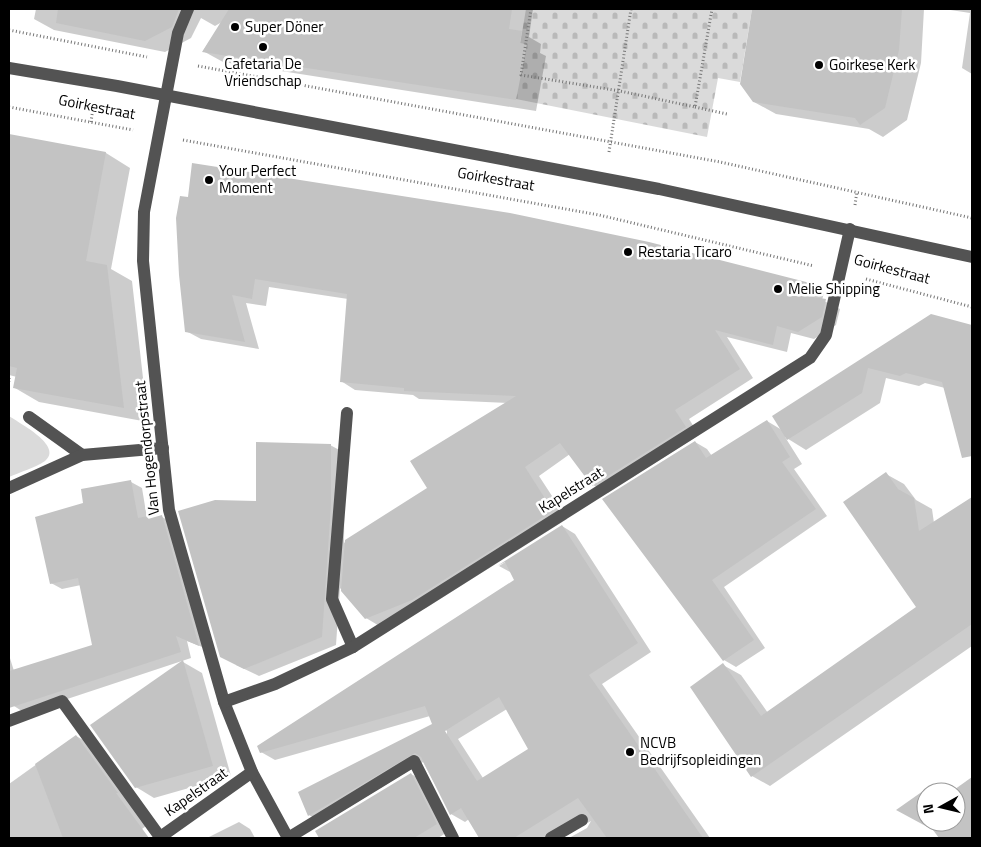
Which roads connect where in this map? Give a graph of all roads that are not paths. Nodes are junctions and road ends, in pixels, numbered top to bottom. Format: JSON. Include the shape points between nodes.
{"nodes":[{"id":1,"x":188,"y":9,"type":"edge"},
{"id":2,"x":9,"y":68,"type":"edge"},
{"id":3,"x":165,"y":95,"type":"junction"},
{"id":4,"x":850,"y":229,"type":"junction"},
{"id":5,"x":972,"y":257,"type":"edge"},
{"id":6,"x":347,"y":413,"type":"dead end"},
{"id":7,"x":29,"y":417,"type":"dead end"},
{"id":8,"x":163,"y":448,"type":"junction"},
{"id":9,"x":82,"y":454,"type":"junction"},
{"id":10,"x":9,"y":488,"type":"edge"},
{"id":11,"x":353,"y":647,"type":"junction"},
{"id":12,"x":224,"y":702,"type":"junction"},
{"id":13,"x":9,"y":721,"type":"edge"},
{"id":14,"x":252,"y":772,"type":"junction"},
{"id":15,"x":582,"y":820,"type":"dead end"},
{"id":16,"x":160,"y":838,"type":"edge"},
{"id":17,"x":288,"y":838,"type":"edge"},
{"id":18,"x":453,"y":838,"type":"edge"},
{"id":19,"x":551,"y":838,"type":"edge"}],
"edges":[{"from":1,"to":3,"type":"street","name":"Van Hogendorpstraat","via":[[178,33]]},
{"from":2,"to":3,"type":"street","name":"Goirkestraat"},
{"from":3,"to":4,"type":"street","name":"Goirkestraat","via":[[659,189]]},
{"from":3,"to":8,"type":"street","name":"Van Hogendorpstraat","via":[[144,212],[143,261]]},
{"from":4,"to":5,"type":"street","name":"Goirkestraat"},
{"from":4,"to":11,"type":"street","name":"Kapelstraat","via":[[826,335],[810,358]]},
{"from":6,"to":11,"type":"street","via":[[332,599]]},
{"from":7,"to":9,"type":"street"},
{"from":8,"to":9,"type":"street"},
{"from":8,"to":12,"type":"street","name":"Van Hogendorpstraat","via":[[169,510]]},
{"from":9,"to":10,"type":"street"},
{"from":11,"to":12,"type":"street","name":"Kapelstraat","via":[[275,684]]},
{"from":12,"to":14,"type":"street","name":"Van Hogendorpstraat"},
{"from":13,"to":16,"type":"street","via":[[62,701]]},
{"from":14,"to":16,"type":"street","name":"Kapelstraat"},
{"from":14,"to":17,"type":"street","name":"Van Hogendorpstraat"},
{"from":15,"to":19,"type":"street"},
{"from":17,"to":18,"type":"street","via":[[414,761]]}]}
